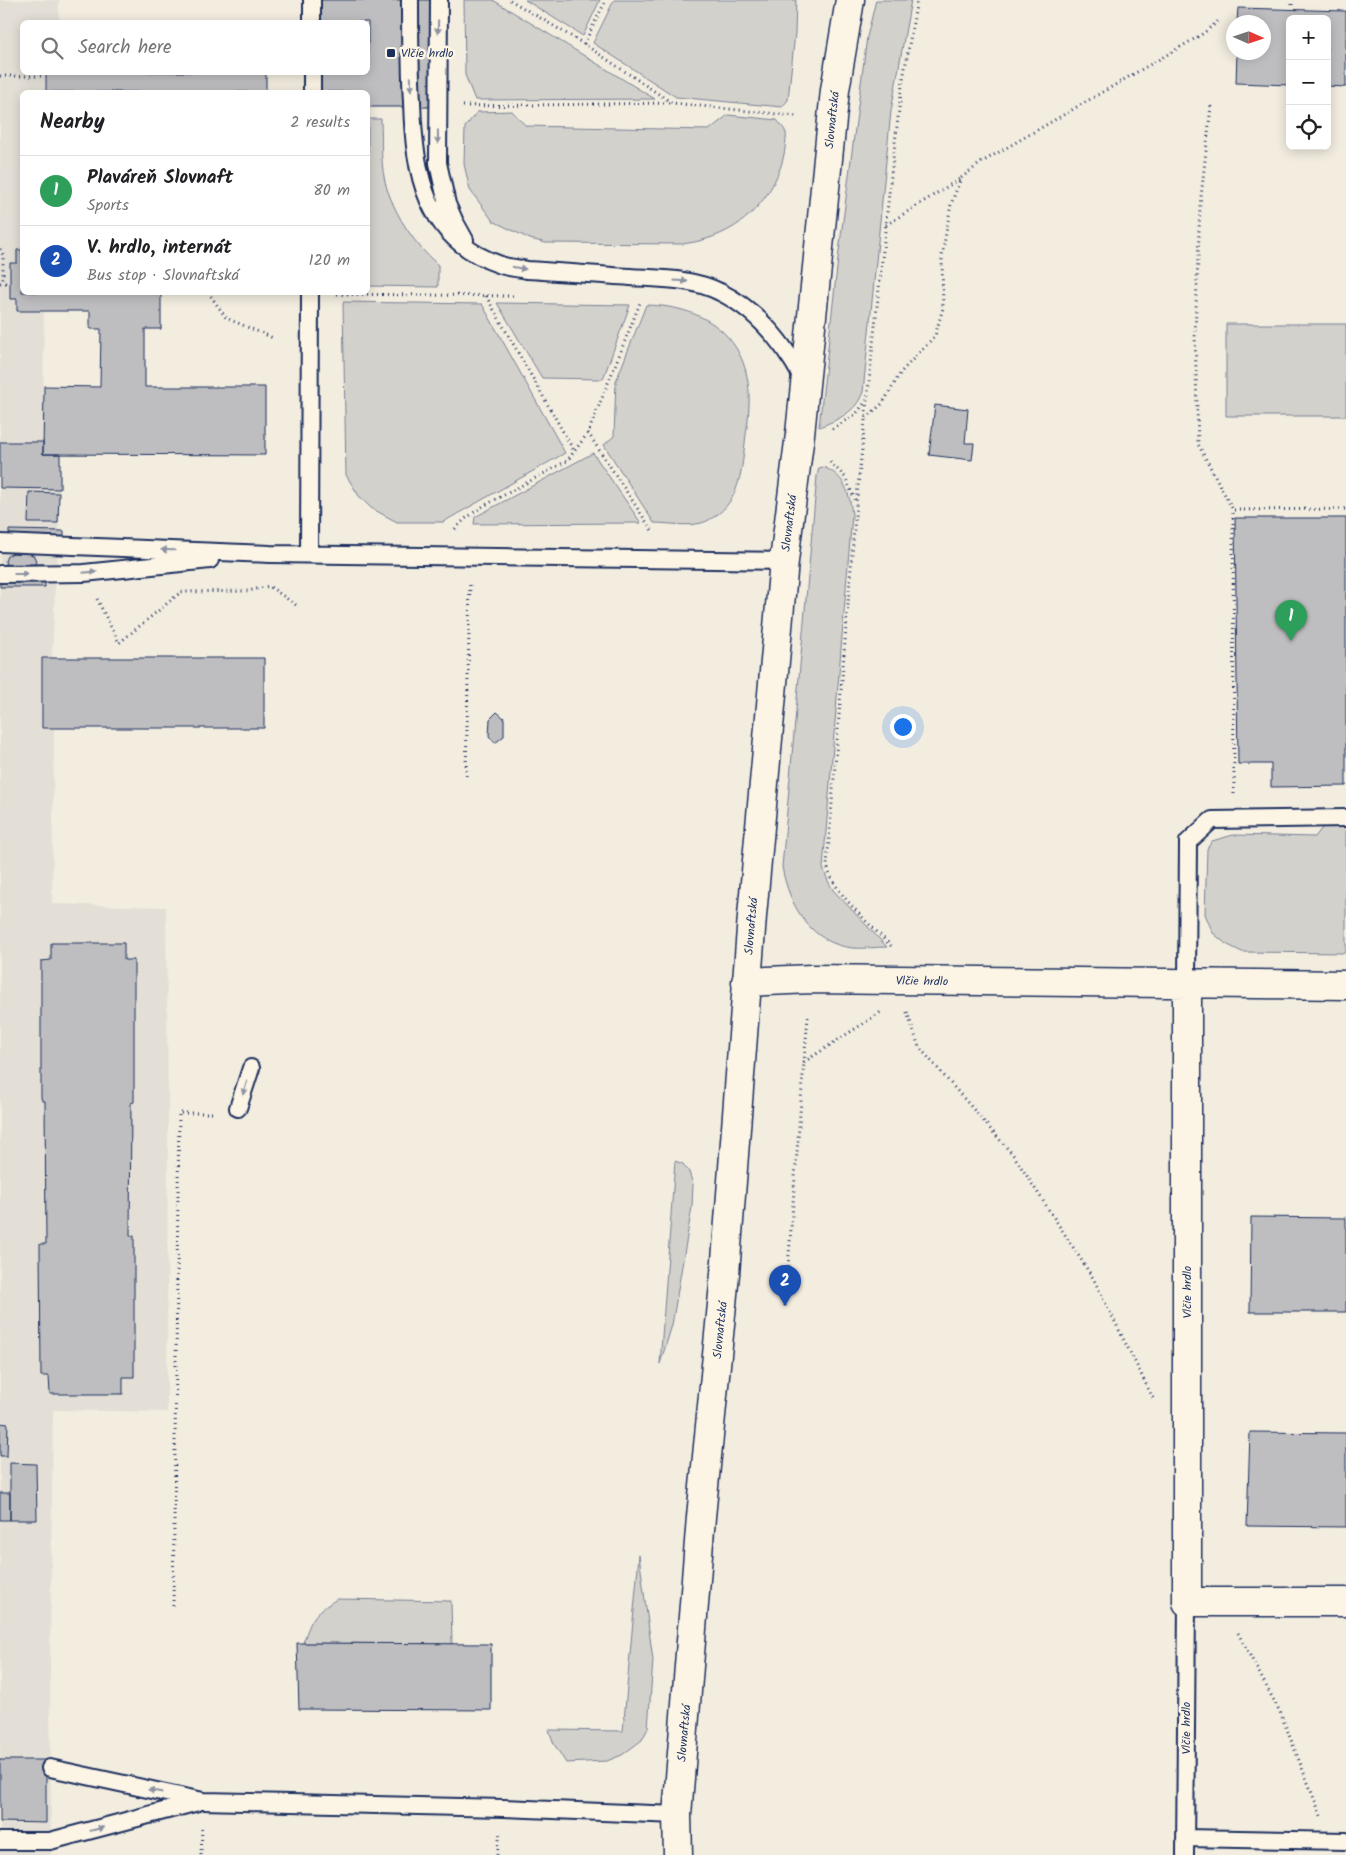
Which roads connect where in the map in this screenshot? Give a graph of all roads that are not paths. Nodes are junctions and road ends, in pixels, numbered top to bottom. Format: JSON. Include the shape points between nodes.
{"nodes":[{"id":1,"x":312,"y":0,"type":"edge"},
{"id":2,"x":410,"y":0,"type":"edge"},
{"id":3,"x":439,"y":0,"type":"edge"},
{"id":4,"x":850,"y":0,"type":"edge"},
{"id":5,"x":312,"y":20,"type":"edge"},
{"id":6,"x":312,"y":75,"type":"edge"},
{"id":7,"x":312,"y":90,"type":"edge"},
{"id":8,"x":473,"y":253,"type":"junction"},
{"id":9,"x":310,"y":295,"type":"edge"},
{"id":10,"x":804,"y":381,"type":"junction"},
{"id":11,"x":0,"y":543,"type":"edge"},
{"id":12,"x":270,"y":554,"type":"junction"},
{"id":13,"x":309,"y":554,"type":"junction"},
{"id":14,"x":784,"y":561,"type":"junction"},
{"id":15,"x":0,"y":574,"type":"edge"},
{"id":16,"x":1346,"y":818,"type":"edge"},
{"id":17,"x":746,"y":982,"type":"junction"},
{"id":18,"x":1187,"y":983,"type":"junction"},
{"id":19,"x":1346,"y":985,"type":"edge"},
{"id":20,"x":251,"y":1068,"type":"dead end"},
{"id":21,"x":238,"y":1108,"type":"dead end"},
{"id":22,"x":1187,"y":1602,"type":"junction"},
{"id":23,"x":1346,"y":1602,"type":"edge"},
{"id":24,"x":50,"y":1768,"type":"dead end"},
{"id":25,"x":203,"y":1801,"type":"junction"},
{"id":26,"x":677,"y":1815,"type":"junction"},
{"id":27,"x":1186,"y":1838,"type":"junction"},
{"id":28,"x":0,"y":1841,"type":"edge"},
{"id":29,"x":1338,"y":1841,"type":"edge"},
{"id":30,"x":678,"y":1855,"type":"edge"},
{"id":31,"x":1185,"y":1855,"type":"edge"}],
"edges":[{"from":1,"to":5,"type":"lane"},
{"from":2,"to":8,"type":"lane","one_way":true,"via":[[413,128],[422,186],[440,224]]},
{"from":3,"to":8,"type":"lane","one_way":true,"via":[[438,163],[447,204]]},
{"from":4,"to":10,"type":"main road","name":"Slovnaftská","via":[[835,90]]},
{"from":6,"to":7,"type":"lane"},
{"from":8,"to":10,"type":"lane","one_way":true,"via":[[502,265],[527,270],[690,282],[720,291],[774,334],[790,354]]},
{"from":9,"to":13,"type":"lane"},
{"from":10,"to":14,"type":"main road","name":"Slovnaftská"},
{"from":12,"to":11,"type":"lane","one_way":true},
{"from":12,"to":13,"type":"lane"},
{"from":15,"to":12,"type":"lane","one_way":true,"via":[[84,573]]},
{"from":13,"to":14,"type":"lane"},
{"from":14,"to":17,"type":"main road","name":"Slovnaftská"},
{"from":16,"to":18,"type":"lane","via":[[1212,820],[1188,842]]},
{"from":17,"to":18,"type":"main road","name":"Vlčie hrdlo","via":[[811,979]]},
{"from":17,"to":26,"type":"main road","name":"Slovnaftská","via":[[726,1274],[701,1517]]},
{"from":18,"to":19,"type":"main road","name":"Vlčie hrdlo"},
{"from":18,"to":22,"type":"main road","name":"Vlčie hrdlo"},
{"from":20,"to":21,"type":"lane","one_way":true},
{"from":22,"to":23,"type":"main road"},
{"from":22,"to":27,"type":"lane","name":"Vlčie hrdlo"},
{"from":25,"to":24,"type":"lane","one_way":true},
{"from":25,"to":26,"type":"lane"},
{"from":28,"to":25,"type":"lane","one_way":true,"via":[[50,1841]]},
{"from":26,"to":30,"type":"main road","name":"Slovnaftská"},
{"from":27,"to":29,"type":"lane"},
{"from":27,"to":31,"type":"lane","name":"Vlčie hrdlo"}]}
